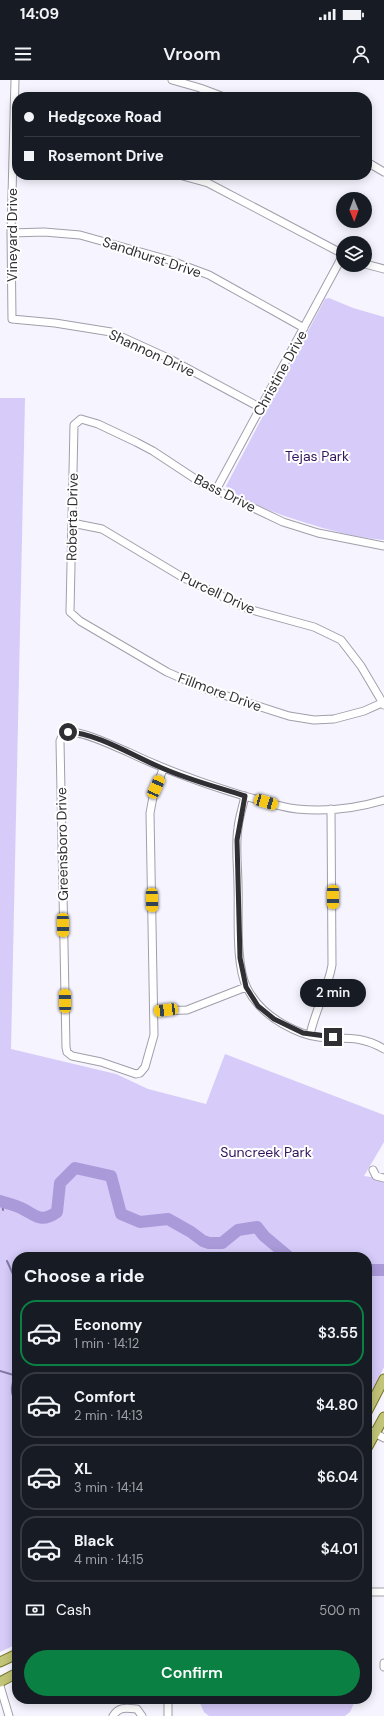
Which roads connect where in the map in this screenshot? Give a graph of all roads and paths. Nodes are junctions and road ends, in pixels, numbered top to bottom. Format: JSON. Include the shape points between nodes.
{"nodes":[{"id":1,"x":15,"y":80,"type":"edge"},
{"id":2,"x":172,"y":80,"type":"edge"},
{"id":3,"x":15,"y":92,"type":"edge"},
{"id":4,"x":211,"y":92,"type":"edge"},
{"id":5,"x":372,"y":165,"type":"edge"},
{"id":6,"x":384,"y":172,"type":"edge"},
{"id":7,"x":13,"y":180,"type":"edge"},
{"id":8,"x":197,"y":180,"type":"edge"},
{"id":9,"x":11,"y":233,"type":"junction"},
{"id":10,"x":336,"y":250,"type":"edge"},
{"id":11,"x":372,"y":266,"type":"edge"},
{"id":12,"x":336,"y":267,"type":"edge"},
{"id":13,"x":384,"y":269,"type":"edge"},
{"id":14,"x":12,"y":319,"type":"joint"},
{"id":15,"x":304,"y":328,"type":"junction"},
{"id":16,"x":261,"y":408,"type":"junction"},
{"id":17,"x":76,"y":422,"type":"joint"},
{"id":18,"x":216,"y":490,"type":"junction"},
{"id":19,"x":72,"y":523,"type":"junction"},
{"id":20,"x":384,"y":546,"type":"edge"},
{"id":21,"x":70,"y":612,"type":"joint"},
{"id":22,"x":383,"y":703,"type":"edge"},
{"id":23,"x":163,"y":769,"type":"junction"},
{"id":24,"x":245,"y":796,"type":"junction"},
{"id":25,"x":384,"y":800,"type":"edge"},
{"id":26,"x":331,"y":809,"type":"junction"},
{"id":27,"x":246,"y":987,"type":"junction"},
{"id":28,"x":154,"y":1011,"type":"junction"},
{"id":29,"x":310,"y":1035,"type":"junction"},
{"id":30,"x":384,"y":1049,"type":"edge"},
{"id":31,"x":373,"y":1170,"type":"dead end"},
{"id":32,"x":384,"y":1178,"type":"edge"},
{"id":33,"x":384,"y":1379,"type":"edge"},
{"id":34,"x":372,"y":1402,"type":"edge"},
{"id":35,"x":384,"y":1418,"type":"edge"},
{"id":36,"x":372,"y":1431,"type":"edge"},
{"id":37,"x":372,"y":1432,"type":"edge"},
{"id":38,"x":384,"y":1438,"type":"edge"},
{"id":39,"x":372,"y":1592,"type":"edge"},
{"id":40,"x":384,"y":1592,"type":"edge"},
{"id":41,"x":12,"y":1656,"type":"edge"},
{"id":42,"x":0,"y":1662,"type":"edge"},
{"id":43,"x":384,"y":1663,"type":"edge"},
{"id":44,"x":384,"y":1667,"type":"edge"},
{"id":45,"x":12,"y":1676,"type":"edge"},
{"id":46,"x":0,"y":1682,"type":"edge"},
{"id":47,"x":0,"y":1686,"type":"edge"},
{"id":48,"x":168,"y":1704,"type":"edge"},
{"id":49,"x":9,"y":1716,"type":"edge"},
{"id":50,"x":113,"y":1716,"type":"edge"},
{"id":51,"x":142,"y":1716,"type":"edge"},
{"id":52,"x":168,"y":1716,"type":"edge"}],
"edges":[{"from":1,"to":3,"type":"street","name":"Vineyard Drive"},
{"from":2,"to":4,"type":"street"},
{"from":5,"to":6,"type":"street"},
{"from":7,"to":9,"type":"street","name":"Vineyard Drive"},
{"from":8,"to":10,"type":"street","via":[[208,183]]},
{"from":9,"to":14,"type":"street","name":"Vineyard Drive"},
{"from":9,"to":15,"type":"street","name":"Sandhurst Drive","via":[[80,235],[170,260],[209,275]]},
{"from":11,"to":13,"type":"street"},
{"from":12,"to":15,"type":"street","name":"Christine Drive"},
{"from":14,"to":16,"type":"street","name":"Shannon Drive","via":[[112,332],[168,358]]},
{"from":15,"to":16,"type":"street","name":"Christine Drive"},
{"from":16,"to":18,"type":"street","name":"Christine Drive"},
{"from":17,"to":18,"type":"street","name":"Bass Drive","via":[[84,419],[136,442]]},
{"from":17,"to":19,"type":"street","name":"Roberta Drive","via":[[73,428]]},
{"from":18,"to":20,"type":"street","name":"Bass Drive","via":[[282,522],[318,533]]},
{"from":19,"to":21,"type":"street","name":"Roberta Drive"},
{"from":19,"to":22,"type":"street","name":"Purcell Drive","via":[[102,529],[182,577],[248,609],[314,627],[341,640],[362,666]]},
{"from":21,"to":22,"type":"street","name":"Fillmore Drive","via":[[80,621],[167,672],[208,690],[289,716],[314,720],[334,719]]},
{"from":23,"to":24,"type":"street"},
{"from":23,"to":28,"type":"street","via":[[150,813]]},
{"from":23,"to":28,"type":"street","name":"Greensboro Drive","via":[[101,740],[70,732],[61,736],[68,1052],[72,1056],[101,1062],[132,1074],[140,1073],[145,1067],[152,1045]]},
{"from":24,"to":26,"type":"street","via":[[298,809]]},
{"from":24,"to":27,"type":"street","via":[[237,840],[240,958]]},
{"from":25,"to":26,"type":"street"},
{"from":26,"to":29,"type":"street","via":[[332,965],[328,983],[313,1017]]},
{"from":27,"to":28,"type":"street","via":[[187,1010]]},
{"from":27,"to":29,"type":"street","via":[[266,1013]]},
{"from":29,"to":30,"type":"street","via":[[360,1038]]},
{"from":31,"to":32,"type":"street","via":[[376,1176]]},
{"from":33,"to":34,"type":"main road"},
{"from":35,"to":36,"type":"main road"},
{"from":37,"to":38,"type":"street"},
{"from":39,"to":40,"type":"street"},
{"from":41,"to":42,"type":"main road"},
{"from":43,"to":44,"type":"street"},
{"from":45,"to":46,"type":"main road"},
{"from":47,"to":49,"type":"street"},
{"from":48,"to":52,"type":"street"},
{"from":50,"to":51,"type":"street","via":[[121,1708],[137,1709]]}]}
